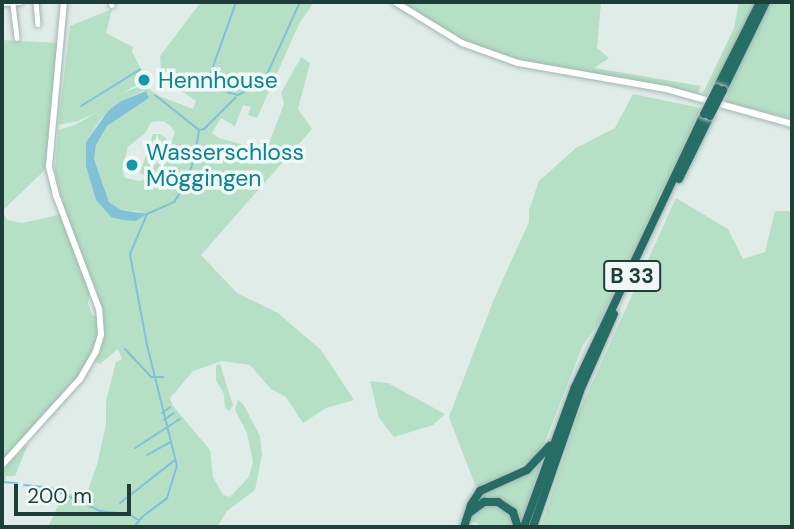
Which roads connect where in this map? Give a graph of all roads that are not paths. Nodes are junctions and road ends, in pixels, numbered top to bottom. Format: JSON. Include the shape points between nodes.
{"nodes":[{"id":1,"x":20,"y":2,"type":"edge"},
{"id":2,"x":36,"y":2,"type":"edge"},
{"id":3,"x":64,"y":2,"type":"edge"},
{"id":4,"x":395,"y":2,"type":"edge"},
{"id":5,"x":760,"y":2,"type":"edge"},
{"id":6,"x":766,"y":2,"type":"edge"},
{"id":7,"x":2,"y":4,"type":"edge"},
{"id":8,"x":13,"y":5,"type":"junction"},
{"id":9,"x":38,"y":24,"type":"dead end"},
{"id":10,"x":17,"y":38,"type":"dead end"},
{"id":11,"x":720,"y":89,"type":"junction"},
{"id":12,"x":707,"y":115,"type":"junction"},
{"id":13,"x":792,"y":124,"type":"edge"},
{"id":14,"x":555,"y":438,"type":"junction"},
{"id":15,"x":2,"y":465,"type":"edge"},
{"id":16,"x":467,"y":516,"type":"junction"},
{"id":17,"x":464,"y":527,"type":"edge"},
{"id":18,"x":518,"y":527,"type":"edge"},
{"id":19,"x":524,"y":527,"type":"edge"},
{"id":20,"x":533,"y":527,"type":"edge"}],
"edges":[{"from":1,"to":8,"type":"street"},
{"from":2,"to":9,"type":"street"},
{"from":3,"to":15,"type":"street","via":[[49,166],[99,309],[101,335],[80,379]]},
{"from":4,"to":13,"type":"street","via":[[462,43],[518,64],[666,89]]},
{"from":5,"to":11,"type":"highway","number":"B 33"},
{"from":6,"to":11,"type":"highway","number":"B 33"},
{"from":7,"to":8,"type":"street"},
{"from":8,"to":10,"type":"street"},
{"from":11,"to":12,"type":"highway","number":"B 33","bridge":true},
{"from":12,"to":14,"type":"highway","number":"B 33","via":[[611,305]]},
{"from":12,"to":20,"type":"highway","number":"B 33","via":[[585,379]]},
{"from":14,"to":16,"type":"highway","via":[[527,470],[480,491]]},
{"from":14,"to":19,"type":"highway","number":"B 33"},
{"from":16,"to":17,"type":"highway"},
{"from":16,"to":18,"type":"highway","via":[[479,505],[498,502],[513,512]]}]}
